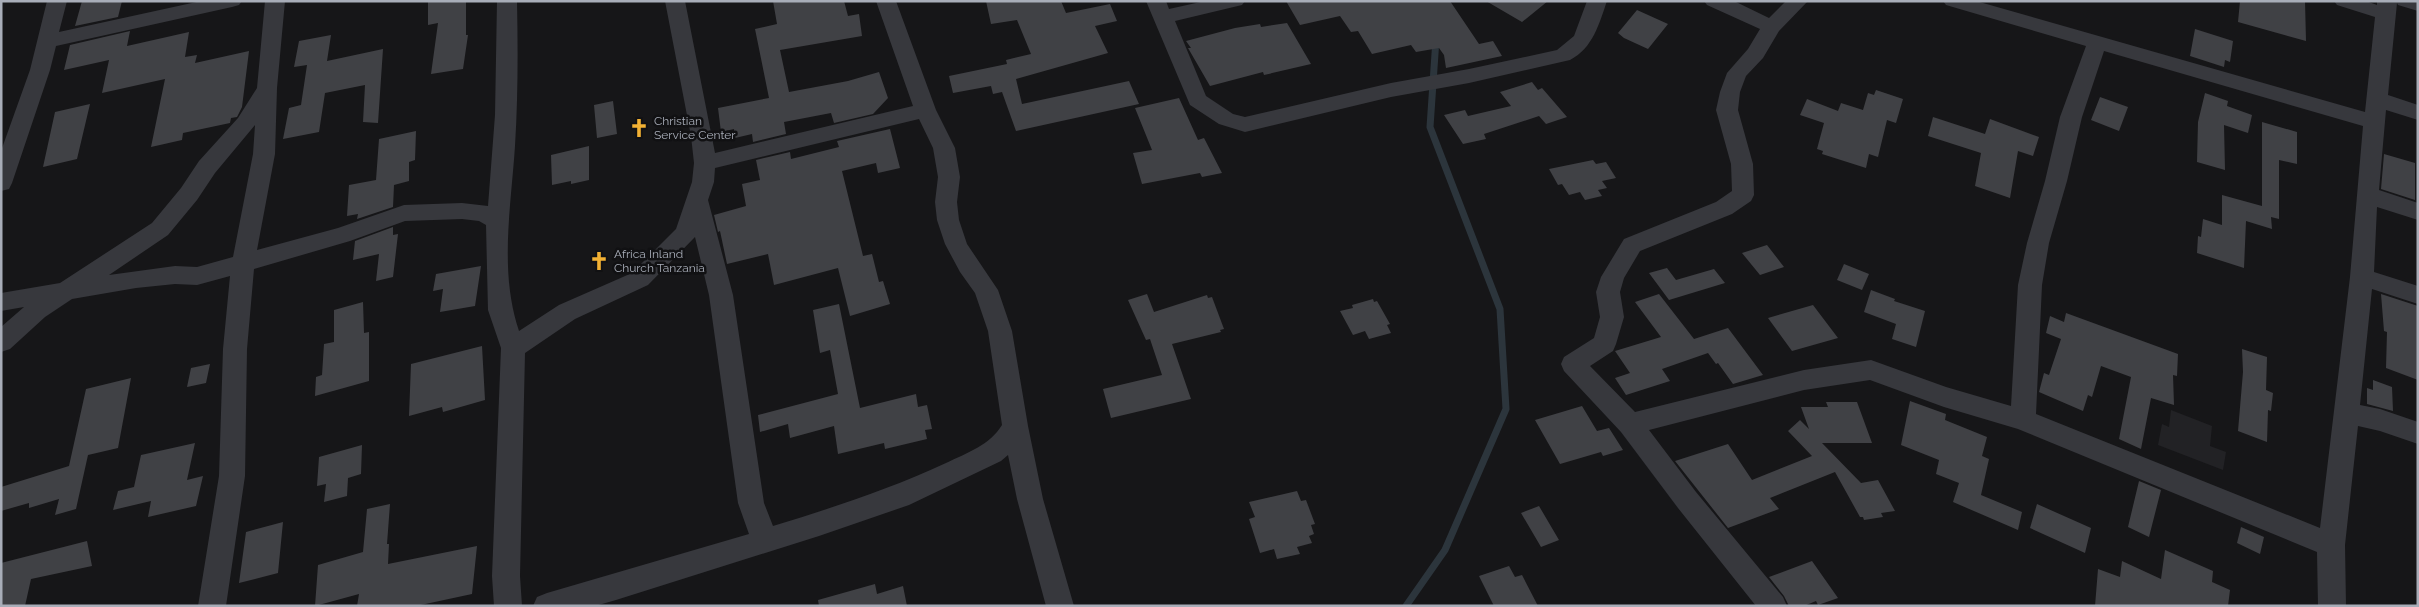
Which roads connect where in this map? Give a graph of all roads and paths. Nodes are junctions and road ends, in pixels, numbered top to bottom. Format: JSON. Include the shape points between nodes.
{"nodes":[{"id":1,"x":57,"y":1,"type":"edge"},
{"id":2,"x":232,"y":1,"type":"edge"},
{"id":3,"x":275,"y":1,"type":"edge"},
{"id":4,"x":507,"y":1,"type":"edge"},
{"id":5,"x":675,"y":1,"type":"edge"},
{"id":6,"x":886,"y":1,"type":"edge"},
{"id":7,"x":1235,"y":1,"type":"edge"},
{"id":8,"x":1597,"y":1,"type":"edge"},
{"id":9,"x":1714,"y":1,"type":"edge"},
{"id":10,"x":1798,"y":1,"type":"edge"},
{"id":11,"x":1953,"y":1,"type":"edge"},
{"id":12,"x":2344,"y":1,"type":"edge"},
{"id":13,"x":2392,"y":5,"type":"edge"},
{"id":14,"x":2418,"y":5,"type":"edge"},
{"id":15,"x":1160,"y":9,"type":"edge"},
{"id":16,"x":1771,"y":28,"type":"junction"},
{"id":17,"x":47,"y":41,"type":"junction"},
{"id":18,"x":2097,"y":43,"type":"junction"},
{"id":19,"x":267,"y":88,"type":"junction"},
{"id":20,"x":924,"y":110,"type":"junction"},
{"id":21,"x":2376,"y":110,"type":"junction"},
{"id":22,"x":2418,"y":113,"type":"edge"},
{"id":23,"x":705,"y":163,"type":"junction"},
{"id":24,"x":1,"y":183,"type":"edge"},
{"id":25,"x":2367,"y":195,"type":"junction"},
{"id":26,"x":697,"y":197,"type":"junction"},
{"id":27,"x":2418,"y":212,"type":"edge"},
{"id":28,"x":497,"y":229,"type":"junction"},
{"id":29,"x":243,"y":263,"type":"junction"},
{"id":30,"x":2362,"y":277,"type":"junction"},
{"id":31,"x":64,"y":292,"type":"junction"},
{"id":32,"x":2418,"y":295,"type":"edge"},
{"id":33,"x":1,"y":302,"type":"edge"},
{"id":34,"x":1,"y":342,"type":"edge"},
{"id":35,"x":513,"y":348,"type":"junction"},
{"id":36,"x":2346,"y":413,"type":"junction"},
{"id":37,"x":2023,"y":420,"type":"junction"},
{"id":38,"x":1630,"y":424,"type":"junction"},
{"id":39,"x":1015,"y":426,"type":"junction"},
{"id":40,"x":2418,"y":433,"type":"edge"},
{"id":41,"x":765,"y":541,"type":"junction"},
{"id":42,"x":2331,"y":545,"type":"junction"},
{"id":43,"x":212,"y":606,"type":"edge"},
{"id":44,"x":508,"y":606,"type":"edge"},
{"id":45,"x":547,"y":606,"type":"edge"},
{"id":46,"x":1060,"y":606,"type":"edge"},
{"id":47,"x":1773,"y":606,"type":"edge"},
{"id":48,"x":2332,"y":606,"type":"edge"}],
"edges":[{"from":1,"to":17,"type":"street"},
{"from":2,"to":17,"type":"street"},
{"from":3,"to":19,"type":"street"},
{"from":4,"to":28,"type":"street","via":[[507,81]]},
{"from":5,"to":23,"type":"street"},
{"from":6,"to":20,"type":"street"},
{"from":7,"to":15,"type":"street"},
{"from":8,"to":15,"type":"street","via":[[1586,33],[1572,51],[1563,55],[1391,90],[1245,125],[1226,119],[1197,100]]},
{"from":9,"to":16,"type":"street"},
{"from":10,"to":16,"type":"street"},
{"from":11,"to":18,"type":"street"},
{"from":12,"to":13,"type":"street"},
{"from":13,"to":14,"type":"street"},
{"from":13,"to":21,"type":"street"},
{"from":16,"to":38,"type":"street","via":[[1756,53],[1737,73],[1730,92],[1727,110],[1742,164],[1743,195],[1724,208],[1632,245],[1608,292],[1612,317],[1604,344],[1573,364]]},
{"from":17,"to":24,"type":"street"},
{"from":18,"to":21,"type":"street"},
{"from":18,"to":37,"type":"street","via":[[2071,117],[2038,243],[2030,285]]},
{"from":19,"to":29,"type":"street","via":[[264,154]]},
{"from":19,"to":31,"type":"street","via":[[245,123],[160,229]]},
{"from":20,"to":23,"type":"street"},
{"from":20,"to":39,"type":"street","via":[[948,162],[946,202],[956,244],[986,290],[1000,331]]},
{"from":21,"to":22,"type":"street"},
{"from":21,"to":25,"type":"street"},
{"from":23,"to":26,"type":"street"},
{"from":25,"to":27,"type":"street"},
{"from":25,"to":30,"type":"street"},
{"from":26,"to":35,"type":"street","via":[[686,233],[640,279],[567,312]]},
{"from":26,"to":41,"type":"street","via":[[721,294],[751,502]]},
{"from":28,"to":29,"type":"street","via":[[493,218],[482,213],[404,213]]},
{"from":28,"to":35,"type":"street","via":[[500,310]]},
{"from":29,"to":31,"type":"street","via":[[197,276],[136,279]]},
{"from":29,"to":43,"type":"street","via":[[235,358],[232,476]]},
{"from":30,"to":32,"type":"street"},
{"from":30,"to":36,"type":"street"},
{"from":31,"to":33,"type":"street"},
{"from":31,"to":34,"type":"street","via":[[37,310]]},
{"from":35,"to":44,"type":"street","via":[[506,576]]},
{"from":36,"to":40,"type":"street"},
{"from":36,"to":42,"type":"street"},
{"from":37,"to":38,"type":"street","via":[[1944,397],[1871,370],[1804,380]]},
{"from":37,"to":42,"type":"street"},
{"from":38,"to":47,"type":"street"},
{"from":39,"to":41,"type":"street","via":[[1006,441],[992,453],[909,492]]},
{"from":39,"to":46,"type":"street","via":[[1030,499]]},
{"from":41,"to":45,"type":"street"},
{"from":42,"to":48,"type":"street"}]}
